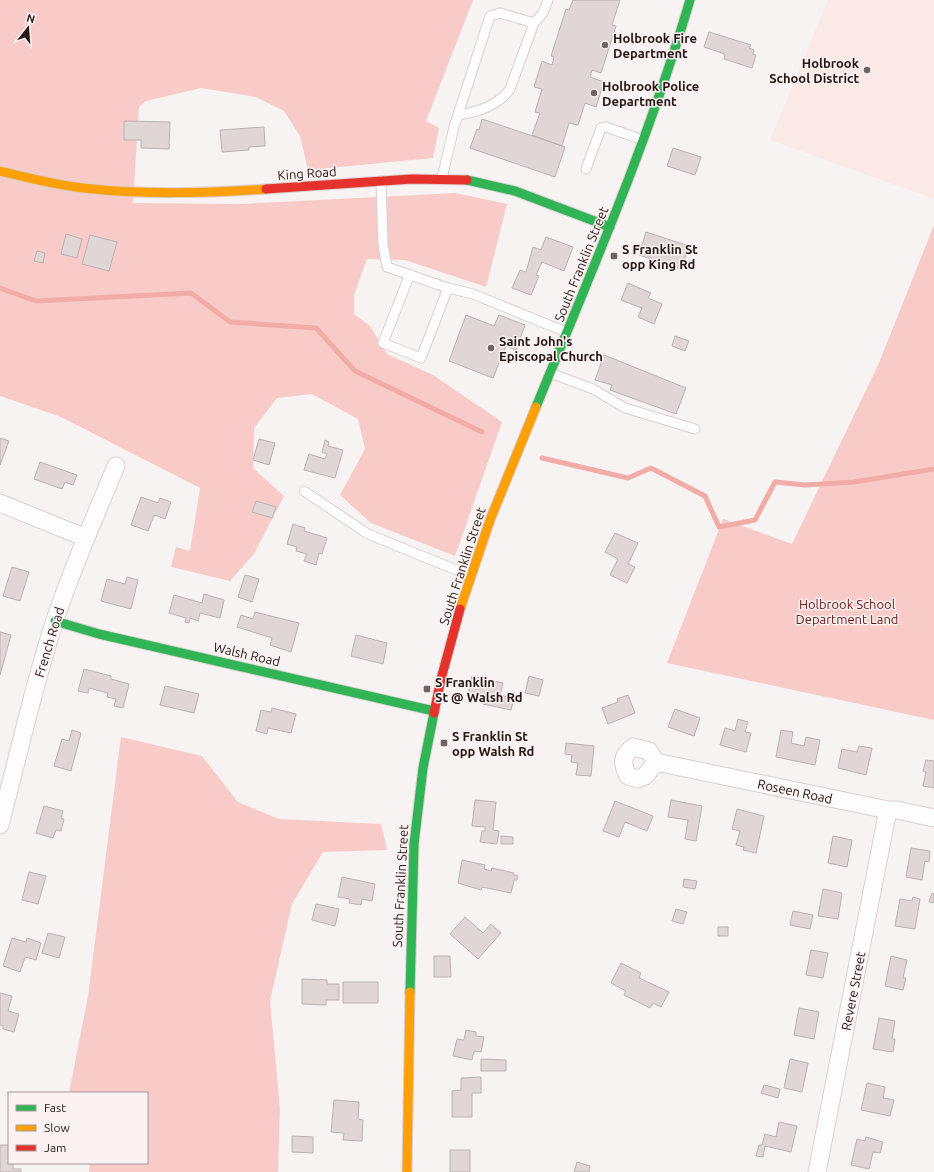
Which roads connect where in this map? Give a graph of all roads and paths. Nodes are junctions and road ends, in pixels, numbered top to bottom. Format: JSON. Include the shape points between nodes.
{"nodes":[{"id":1,"x":548,"y":0,"type":"edge"},
{"id":2,"x":690,"y":0,"type":"edge"},
{"id":3,"x":534,"y":23,"type":"junction"},
{"id":4,"x":458,"y":115,"type":"junction"},
{"id":5,"x":644,"y":140,"type":"junction"},
{"id":6,"x":586,"y":169,"type":"dead end"},
{"id":7,"x":0,"y":171,"type":"edge"},
{"id":8,"x":442,"y":178,"type":"junction"},
{"id":9,"x":381,"y":181,"type":"junction"},
{"id":10,"x":610,"y":227,"type":"junction"},
{"id":11,"x":410,"y":274,"type":"junction"},
{"id":12,"x":448,"y":288,"type":"junction"},
{"id":13,"x":567,"y":332,"type":"junction"},
{"id":14,"x":550,"y":373,"type":"junction"},
{"id":15,"x":695,"y":429,"type":"dead end"},
{"id":16,"x":116,"y":466,"type":"dead end"},
{"id":17,"x":304,"y":491,"type":"dead end"},
{"id":18,"x":0,"y":503,"type":"edge"},
{"id":19,"x":86,"y":538,"type":"junction"},
{"id":20,"x":471,"y":576,"type":"junction"},
{"id":21,"x":55,"y":621,"type":"junction"},
{"id":22,"x":434,"y":711,"type":"junction"},
{"id":23,"x":656,"y":762,"type":"dead end"},
{"id":24,"x":888,"y":810,"type":"junction"},
{"id":25,"x":934,"y":818,"type":"edge"},
{"id":26,"x":0,"y":825,"type":"edge"},
{"id":27,"x":407,"y":1172,"type":"edge"},
{"id":28,"x":817,"y":1172,"type":"edge"}],
"edges":[{"from":1,"to":3,"type":"lane","via":[[543,13]]},
{"from":2,"to":5,"type":"main road","name":"South Franklin Street"},
{"from":3,"to":4,"type":"lane","via":[[510,89],[505,96],[479,111]]},
{"from":3,"to":4,"type":"lane","via":[[500,13],[490,16]]},
{"from":4,"to":8,"type":"lane"},
{"from":5,"to":6,"type":"lane","via":[[601,128]]},
{"from":5,"to":10,"type":"main road","name":"South Franklin Street"},
{"from":7,"to":9,"type":"main road","name":"King Road","via":[[58,185],[171,193]]},
{"from":8,"to":9,"type":"main road","name":"King Road"},
{"from":8,"to":10,"type":"main road","name":"King Road","via":[[472,181],[512,190]]},
{"from":9,"to":11,"type":"lane","via":[[383,244],[387,267]]},
{"from":10,"to":13,"type":"main road","name":"South Franklin Street"},
{"from":11,"to":12,"type":"lane"},
{"from":11,"to":12,"type":"lane","via":[[383,343],[421,358]]},
{"from":12,"to":13,"type":"lane","via":[[473,294]]},
{"from":13,"to":14,"type":"main road","name":"South Franklin Street"},
{"from":14,"to":15,"type":"lane","via":[[593,389],[625,408]]},
{"from":14,"to":20,"type":"main road","name":"South Franklin Street","via":[[504,483]]},
{"from":16,"to":19,"type":"street","name":"French Road"},
{"from":17,"to":20,"type":"lane","via":[[368,534]]},
{"from":18,"to":19,"type":"street"},
{"from":19,"to":21,"type":"street","name":"French Road"},
{"from":20,"to":22,"type":"main road","name":"South Franklin Street","via":[[451,640]]},
{"from":21,"to":22,"type":"main road","name":"Walsh Road","via":[[99,634]]},
{"from":21,"to":26,"type":"street","name":"French Road"},
{"from":22,"to":27,"type":"main road","name":"South Franklin Street","via":[[423,768],[414,844],[410,932]]},
{"from":23,"to":24,"type":"street","name":"Roseen Road"},
{"from":24,"to":25,"type":"street","name":"Roseen Road"},
{"from":24,"to":28,"type":"street","name":"Revere Street"}]}
